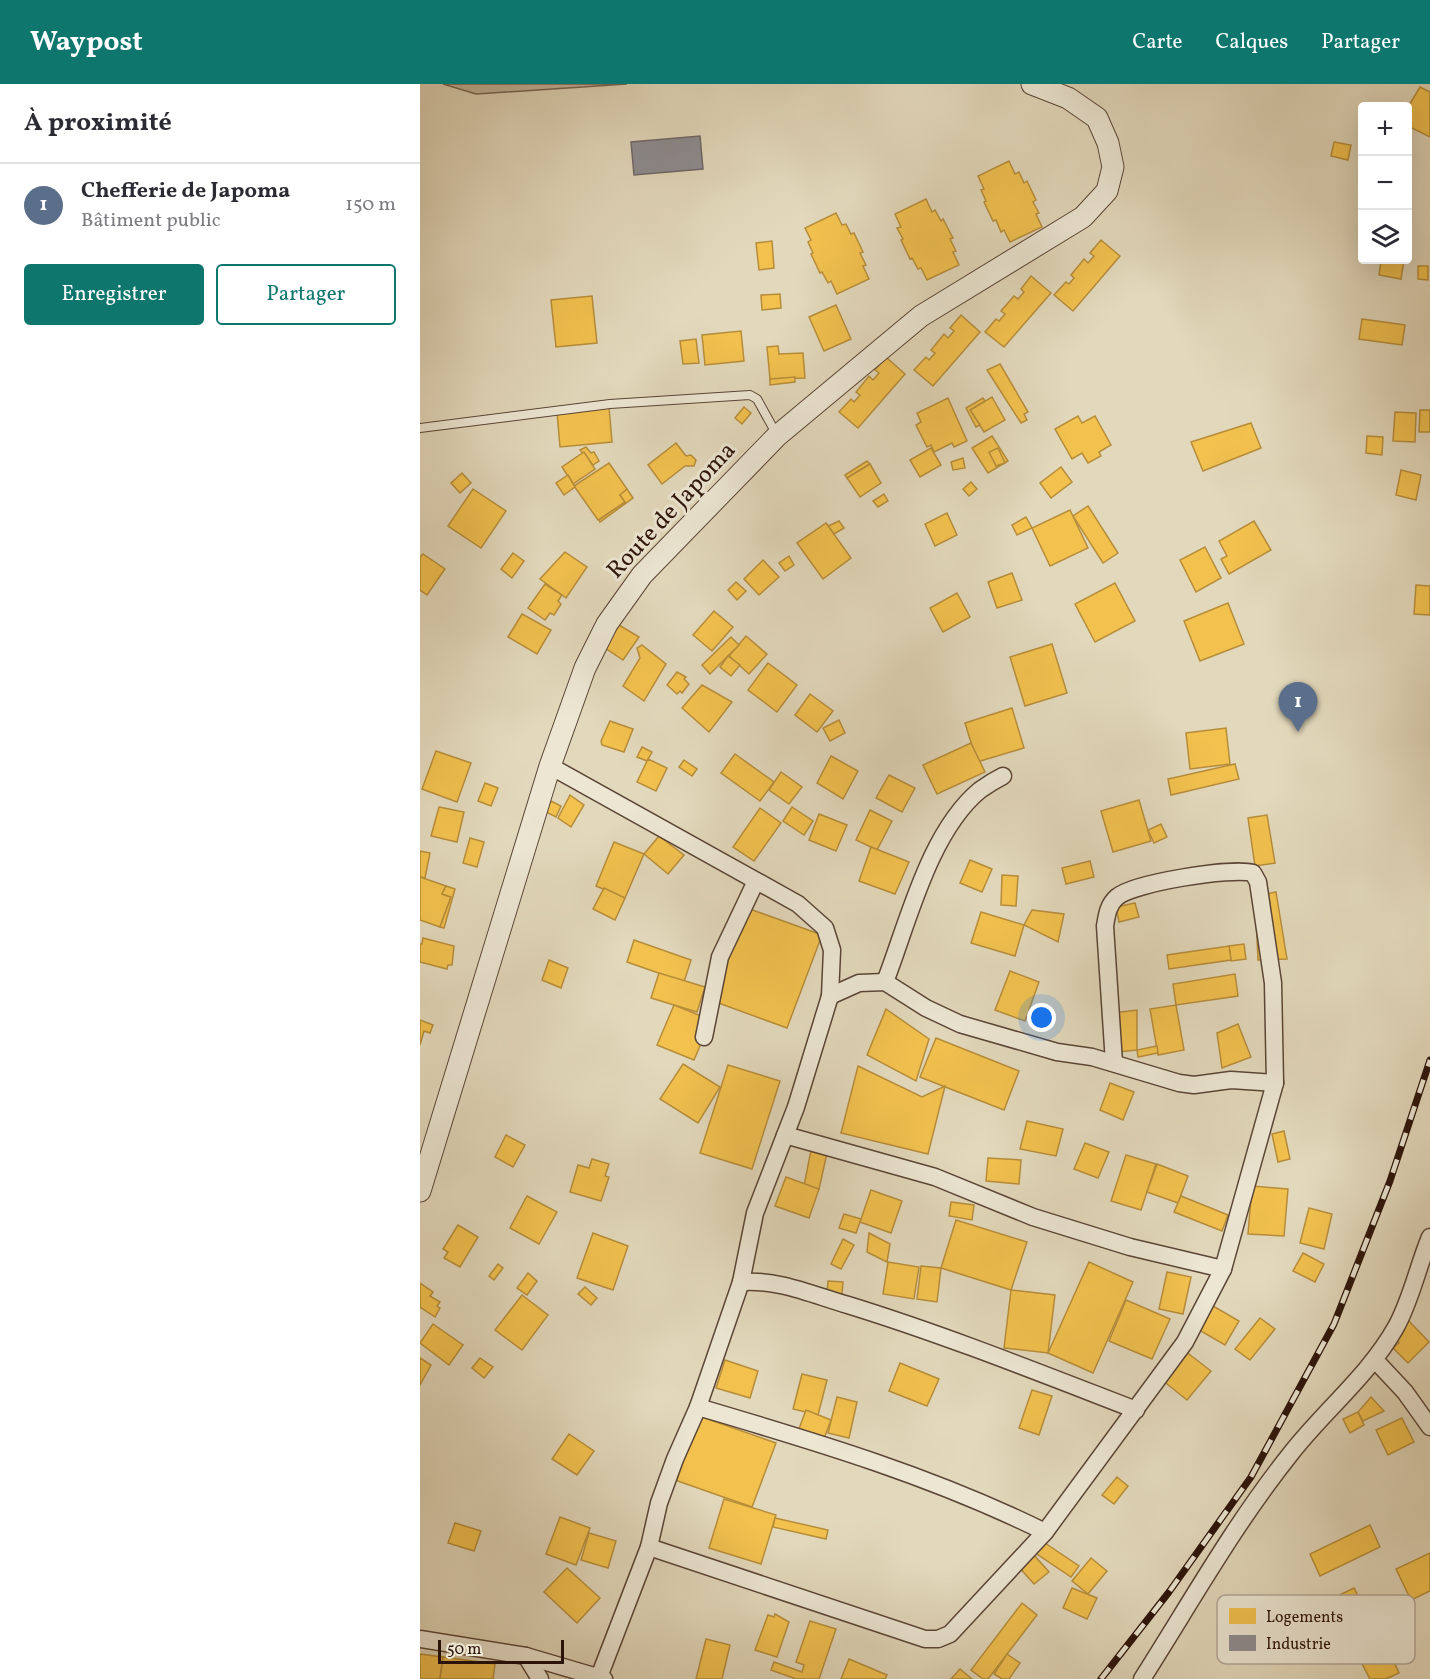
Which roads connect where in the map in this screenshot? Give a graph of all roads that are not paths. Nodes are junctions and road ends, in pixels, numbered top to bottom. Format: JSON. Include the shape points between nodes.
{"nodes":[{"id":1,"x":1032,"y":84,"type":"edge"},
{"id":2,"x":420,"y":428,"type":"edge"},
{"id":3,"x":777,"y":436,"type":"junction"},
{"id":4,"x":550,"y":766,"type":"junction"},
{"id":5,"x":1003,"y":776,"type":"dead end"},
{"id":6,"x":756,"y":881,"type":"junction"},
{"id":7,"x":885,"y":982,"type":"junction"},
{"id":8,"x":830,"y":996,"type":"junction"},
{"id":9,"x":704,"y":1037,"type":"dead end"},
{"id":10,"x":1114,"y":1063,"type":"junction"},
{"id":11,"x":1275,"y":1083,"type":"junction"},
{"id":12,"x":785,"y":1135,"type":"junction"},
{"id":13,"x":420,"y":1191,"type":"edge"},
{"id":14,"x":1430,"y":1238,"type":"edge"},
{"id":15,"x":1223,"y":1269,"type":"junction"},
{"id":16,"x":741,"y":1282,"type":"junction"},
{"id":17,"x":1375,"y":1360,"type":"junction"},
{"id":18,"x":699,"y":1407,"type":"junction"},
{"id":19,"x":1136,"y":1410,"type":"junction"},
{"id":20,"x":1430,"y":1427,"type":"edge"},
{"id":21,"x":1045,"y":1532,"type":"junction"},
{"id":22,"x":649,"y":1547,"type":"junction"},
{"id":23,"x":420,"y":1639,"type":"edge"},
{"id":24,"x":526,"y":1656,"type":"junction"},
{"id":25,"x":601,"y":1678,"type":"edge"},
{"id":26,"x":540,"y":1679,"type":"edge"},
{"id":27,"x":1142,"y":1679,"type":"edge"}],
"edges":[{"from":1,"to":3,"type":"street","name":"Route de Japoma","via":[[1068,98],[1097,118],[1113,167],[1107,191],[1083,217],[921,316]]},
{"from":2,"to":3,"type":"lane","via":[[610,405],[750,395],[758,399]]},
{"from":3,"to":4,"type":"street","name":"Route de Japoma","via":[[642,575],[607,624],[585,668]]},
{"from":4,"to":6,"type":"street"},
{"from":4,"to":13,"type":"street","name":"Route de Japoma"},
{"from":5,"to":7,"type":"street","via":[[980,790],[962,809],[934,851]]},
{"from":6,"to":8,"type":"street","via":[[798,904],[825,928],[832,950]]},
{"from":6,"to":9,"type":"street","via":[[720,957]]},
{"from":7,"to":8,"type":"street","via":[[859,983]]},
{"from":7,"to":10,"type":"street","via":[[960,1024],[1057,1052]]},
{"from":8,"to":12,"type":"street"},
{"from":10,"to":11,"type":"street","via":[[1135,1072],[1194,1085],[1231,1080]]},
{"from":10,"to":11,"type":"street","via":[[1107,908],[1119,895],[1150,885],[1242,870],[1253,873],[1258,882],[1273,983]]},
{"from":11,"to":15,"type":"street"},
{"from":12,"to":15,"type":"street","via":[[935,1177],[1033,1217],[1130,1247]]},
{"from":12,"to":16,"type":"street","via":[[755,1213]]},
{"from":14,"to":17,"type":"street","via":[[1398,1324]]},
{"from":15,"to":19,"type":"street","via":[[1185,1342]]},
{"from":16,"to":18,"type":"street"},
{"from":16,"to":19,"type":"street","via":[[770,1282],[881,1316]]},
{"from":17,"to":20,"type":"street"},
{"from":17,"to":27,"type":"street","via":[[1293,1451],[1258,1498],[1221,1549]]},
{"from":18,"to":21,"type":"street","via":[[892,1467],[991,1505]]},
{"from":18,"to":22,"type":"street","via":[[659,1503]]},
{"from":19,"to":21,"type":"street"},
{"from":21,"to":22,"type":"street","via":[[950,1634],[938,1639],[925,1639]]},
{"from":22,"to":25,"type":"street"},
{"from":23,"to":24,"type":"street"},
{"from":24,"to":25,"type":"street"},
{"from":24,"to":26,"type":"street"}]}
